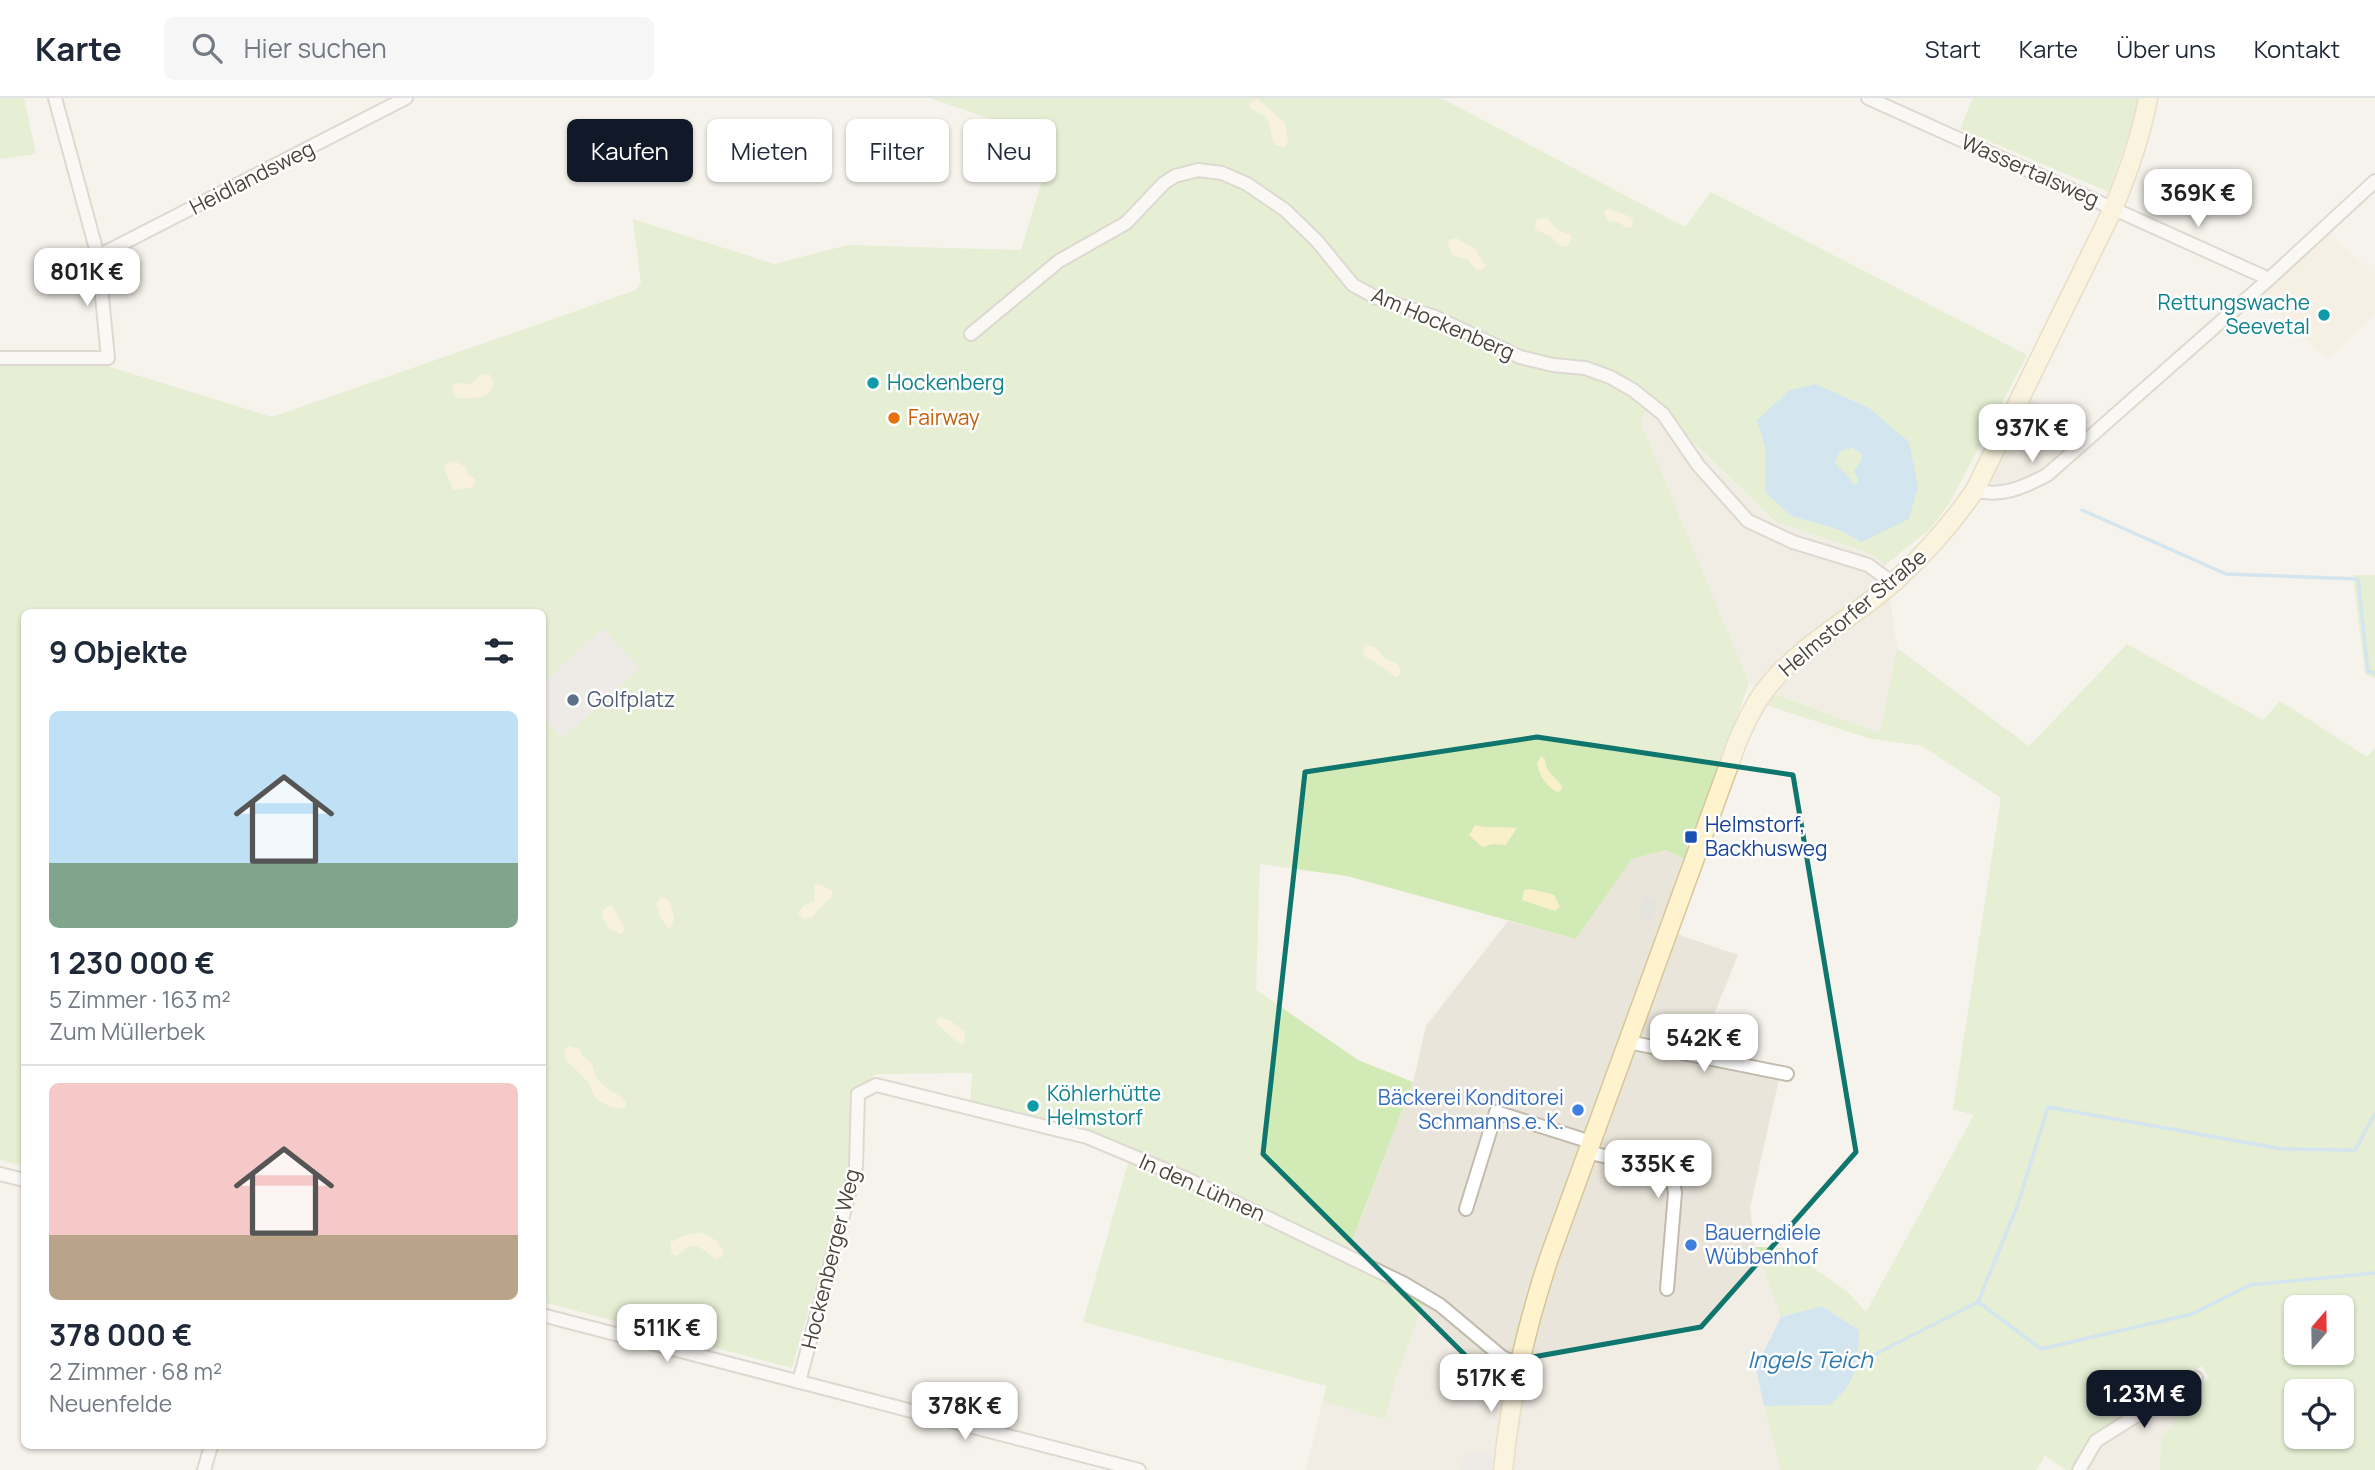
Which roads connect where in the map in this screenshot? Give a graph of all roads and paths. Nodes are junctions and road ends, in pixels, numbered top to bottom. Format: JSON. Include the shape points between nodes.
{"nodes":[{"id":1,"x":55,"y":98,"type":"edge"},
{"id":2,"x":406,"y":98,"type":"edge"},
{"id":3,"x":1868,"y":98,"type":"edge"},
{"id":4,"x":2148,"y":98,"type":"edge"},
{"id":5,"x":2375,"y":181,"type":"edge"},
{"id":6,"x":2113,"y":209,"type":"junction"},
{"id":7,"x":98,"y":256,"type":"junction"},
{"id":8,"x":2269,"y":279,"type":"junction"},
{"id":9,"x":971,"y":334,"type":"dead end"},
{"id":10,"x":0,"y":358,"type":"edge"},
{"id":11,"x":1975,"y":490,"type":"junction"},
{"id":12,"x":1893,"y":583,"type":"junction"},
{"id":13,"x":1628,"y":1042,"type":"junction"},
{"id":14,"x":1787,"y":1074,"type":"dead end"},
{"id":15,"x":858,"y":1094,"type":"joint"},
{"id":16,"x":1590,"y":1147,"type":"junction"},
{"id":17,"x":0,"y":1174,"type":"edge"},
{"id":18,"x":21,"y":1179,"type":"edge"},
{"id":19,"x":1466,"y":1209,"type":"dead end"},
{"id":20,"x":1667,"y":1289,"type":"dead end"},
{"id":21,"x":546,"y":1316,"type":"edge"},
{"id":22,"x":1518,"y":1364,"type":"junction"},
{"id":23,"x":2196,"y":1378,"type":"dead end"},
{"id":24,"x":799,"y":1382,"type":"junction"},
{"id":25,"x":210,"y":1449,"type":"edge"},
{"id":26,"x":204,"y":1470,"type":"edge"},
{"id":27,"x":1139,"y":1470,"type":"edge"},
{"id":28,"x":1503,"y":1470,"type":"edge"},
{"id":29,"x":2079,"y":1470,"type":"edge"}],
"edges":[{"from":1,"to":7,"type":"street"},
{"from":2,"to":7,"type":"street","name":"Heidlandsweg"},
{"from":3,"to":6,"type":"street","name":"Wassertalsweg"},
{"from":4,"to":6,"type":"main road","name":"Helmstorfer Straße","via":[[2131,166]]},
{"from":5,"to":8,"type":"street"},
{"from":6,"to":8,"type":"street","name":"Wassertalsweg"},
{"from":6,"to":11,"type":"main road","name":"Helmstorfer Straße"},
{"from":7,"to":10,"type":"street","via":[[108,358]]},
{"from":8,"to":11,"type":"street","via":[[2047,475],[2022,488],[1992,493]]},
{"from":9,"to":12,"type":"street","name":"Am Hockenberg","via":[[1059,261],[1126,223],[1164,183],[1198,170],[1222,173],[1285,210],[1353,285],[1377,298],[1435,317],[1520,357],[1585,368],[1633,390],[1663,414],[1698,465],[1748,522],[1793,542],[1868,565]]},
{"from":11,"to":12,"type":"main road","name":"Helmstorfer Straße","via":[[1933,546]]},
{"from":12,"to":13,"type":"main road","name":"Helmstorfer Straße","via":[[1790,663],[1752,709]]},
{"from":13,"to":14,"type":"street"},
{"from":13,"to":16,"type":"main road","name":"Helmstorfer Straße"},
{"from":15,"to":22,"type":"street","name":"In den Lühnen","via":[[876,1085],[1094,1140],[1185,1178],[1403,1283]]},
{"from":15,"to":24,"type":"street","name":"Hockenberger Weg","via":[[856,1167]]},
{"from":16,"to":19,"type":"street","via":[[1496,1112]]},
{"from":16,"to":20,"type":"street","via":[[1673,1182]]},
{"from":16,"to":22,"type":"main road","name":"Helmstorfer Straße","via":[[1549,1258]]},
{"from":17,"to":18,"type":"street"},
{"from":21,"to":24,"type":"street"},
{"from":22,"to":28,"type":"main road","name":"Helmstorfer Straße"},
{"from":23,"to":29,"type":"street","via":[[2096,1441]]},
{"from":24,"to":27,"type":"street"},
{"from":25,"to":26,"type":"street"}]}
